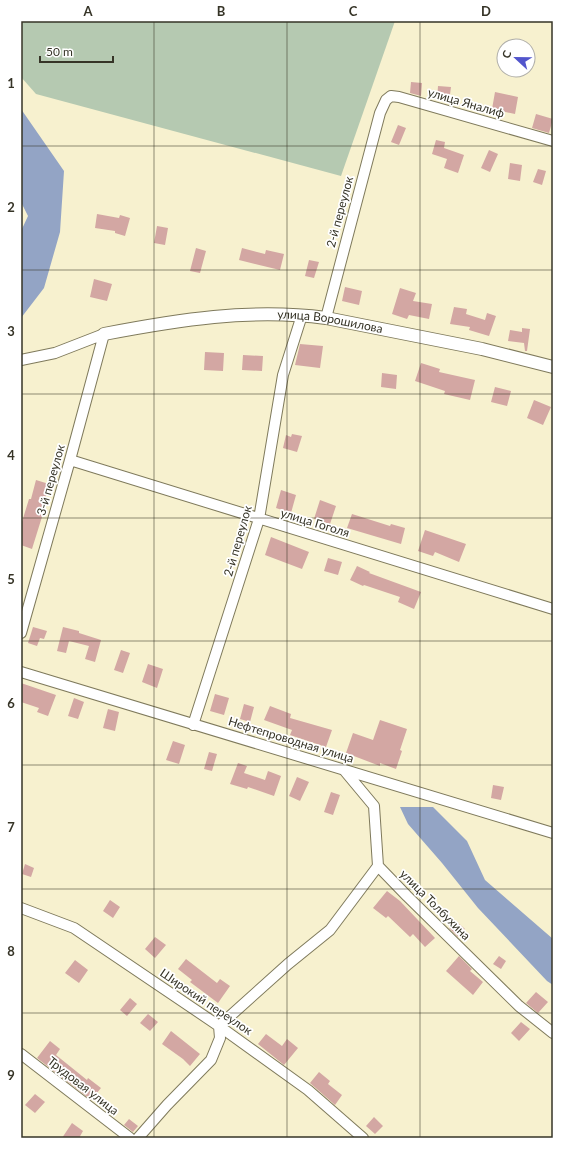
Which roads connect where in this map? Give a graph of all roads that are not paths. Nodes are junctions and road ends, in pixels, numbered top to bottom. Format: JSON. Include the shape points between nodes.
{"nodes":[{"id":1,"x":380,"y":113,"type":"joint"},
{"id":2,"x":553,"y":141,"type":"edge"},
{"id":3,"x":302,"y":315,"type":"junction"},
{"id":4,"x":326,"y":318,"type":"junction"},
{"id":5,"x":104,"y":334,"type":"junction"},
{"id":6,"x":21,"y":360,"type":"edge"},
{"id":7,"x":553,"y":367,"type":"edge"},
{"id":8,"x":70,"y":460,"type":"junction"},
{"id":9,"x":260,"y":519,"type":"junction"},
{"id":10,"x":553,"y":609,"type":"edge"},
{"id":11,"x":21,"y":633,"type":"edge"},
{"id":12,"x":21,"y":672,"type":"edge"},
{"id":13,"x":193,"y":725,"type":"junction"},
{"id":14,"x":344,"y":770,"type":"junction"},
{"id":15,"x":553,"y":833,"type":"edge"},
{"id":16,"x":378,"y":866,"type":"junction"},
{"id":17,"x":21,"y":908,"type":"edge"},
{"id":18,"x":220,"y":1026,"type":"junction"},
{"id":19,"x":553,"y":1033,"type":"edge"},
{"id":20,"x":21,"y":1054,"type":"edge"},
{"id":21,"x":130,"y":1138,"type":"edge"},
{"id":22,"x":138,"y":1138,"type":"edge"},
{"id":23,"x":363,"y":1138,"type":"edge"}],
"edges":[{"from":1,"to":2,"type":"street","name":"улица Яналиф","via":[[386,100],[391,96],[399,97]]},
{"from":1,"to":4,"type":"street","name":"2-й переулок"},
{"from":3,"to":4,"type":"street","name":"улица Ворошилова"},
{"from":3,"to":5,"type":"street","name":"улица Ворошилова","via":[[225,315]]},
{"from":3,"to":9,"type":"street","name":"2-й переулок","via":[[283,375]]},
{"from":4,"to":7,"type":"street","name":"улица Ворошилова","via":[[482,349]]},
{"from":5,"to":6,"type":"street","via":[[55,353]]},
{"from":5,"to":8,"type":"street","name":"3-й переулок"},
{"from":8,"to":9,"type":"street","name":"улица Гоголя"},
{"from":8,"to":11,"type":"street","name":"3-й переулок"},
{"from":9,"to":10,"type":"street","name":"улица Гоголя"},
{"from":9,"to":13,"type":"street","name":"2-й переулок"},
{"from":12,"to":13,"type":"street","name":"Нефтепроводная улица"},
{"from":13,"to":14,"type":"street","name":"Нефтепроводная улица"},
{"from":14,"to":15,"type":"street","name":"Нефтепроводная улица"},
{"from":14,"to":16,"type":"street","via":[[374,806]]},
{"from":16,"to":18,"type":"street","via":[[330,930]]},
{"from":16,"to":19,"type":"street","name":"улица Толбухина","via":[[519,1006]]},
{"from":17,"to":18,"type":"street","name":"Широкий переулок","via":[[74,928]]},
{"from":18,"to":22,"type":"street","via":[[220,1038],[211,1060]]},
{"from":18,"to":23,"type":"street","name":"Широкий переулок","via":[[308,1090]]},
{"from":20,"to":21,"type":"street","name":"Трудовая улица"}]}
